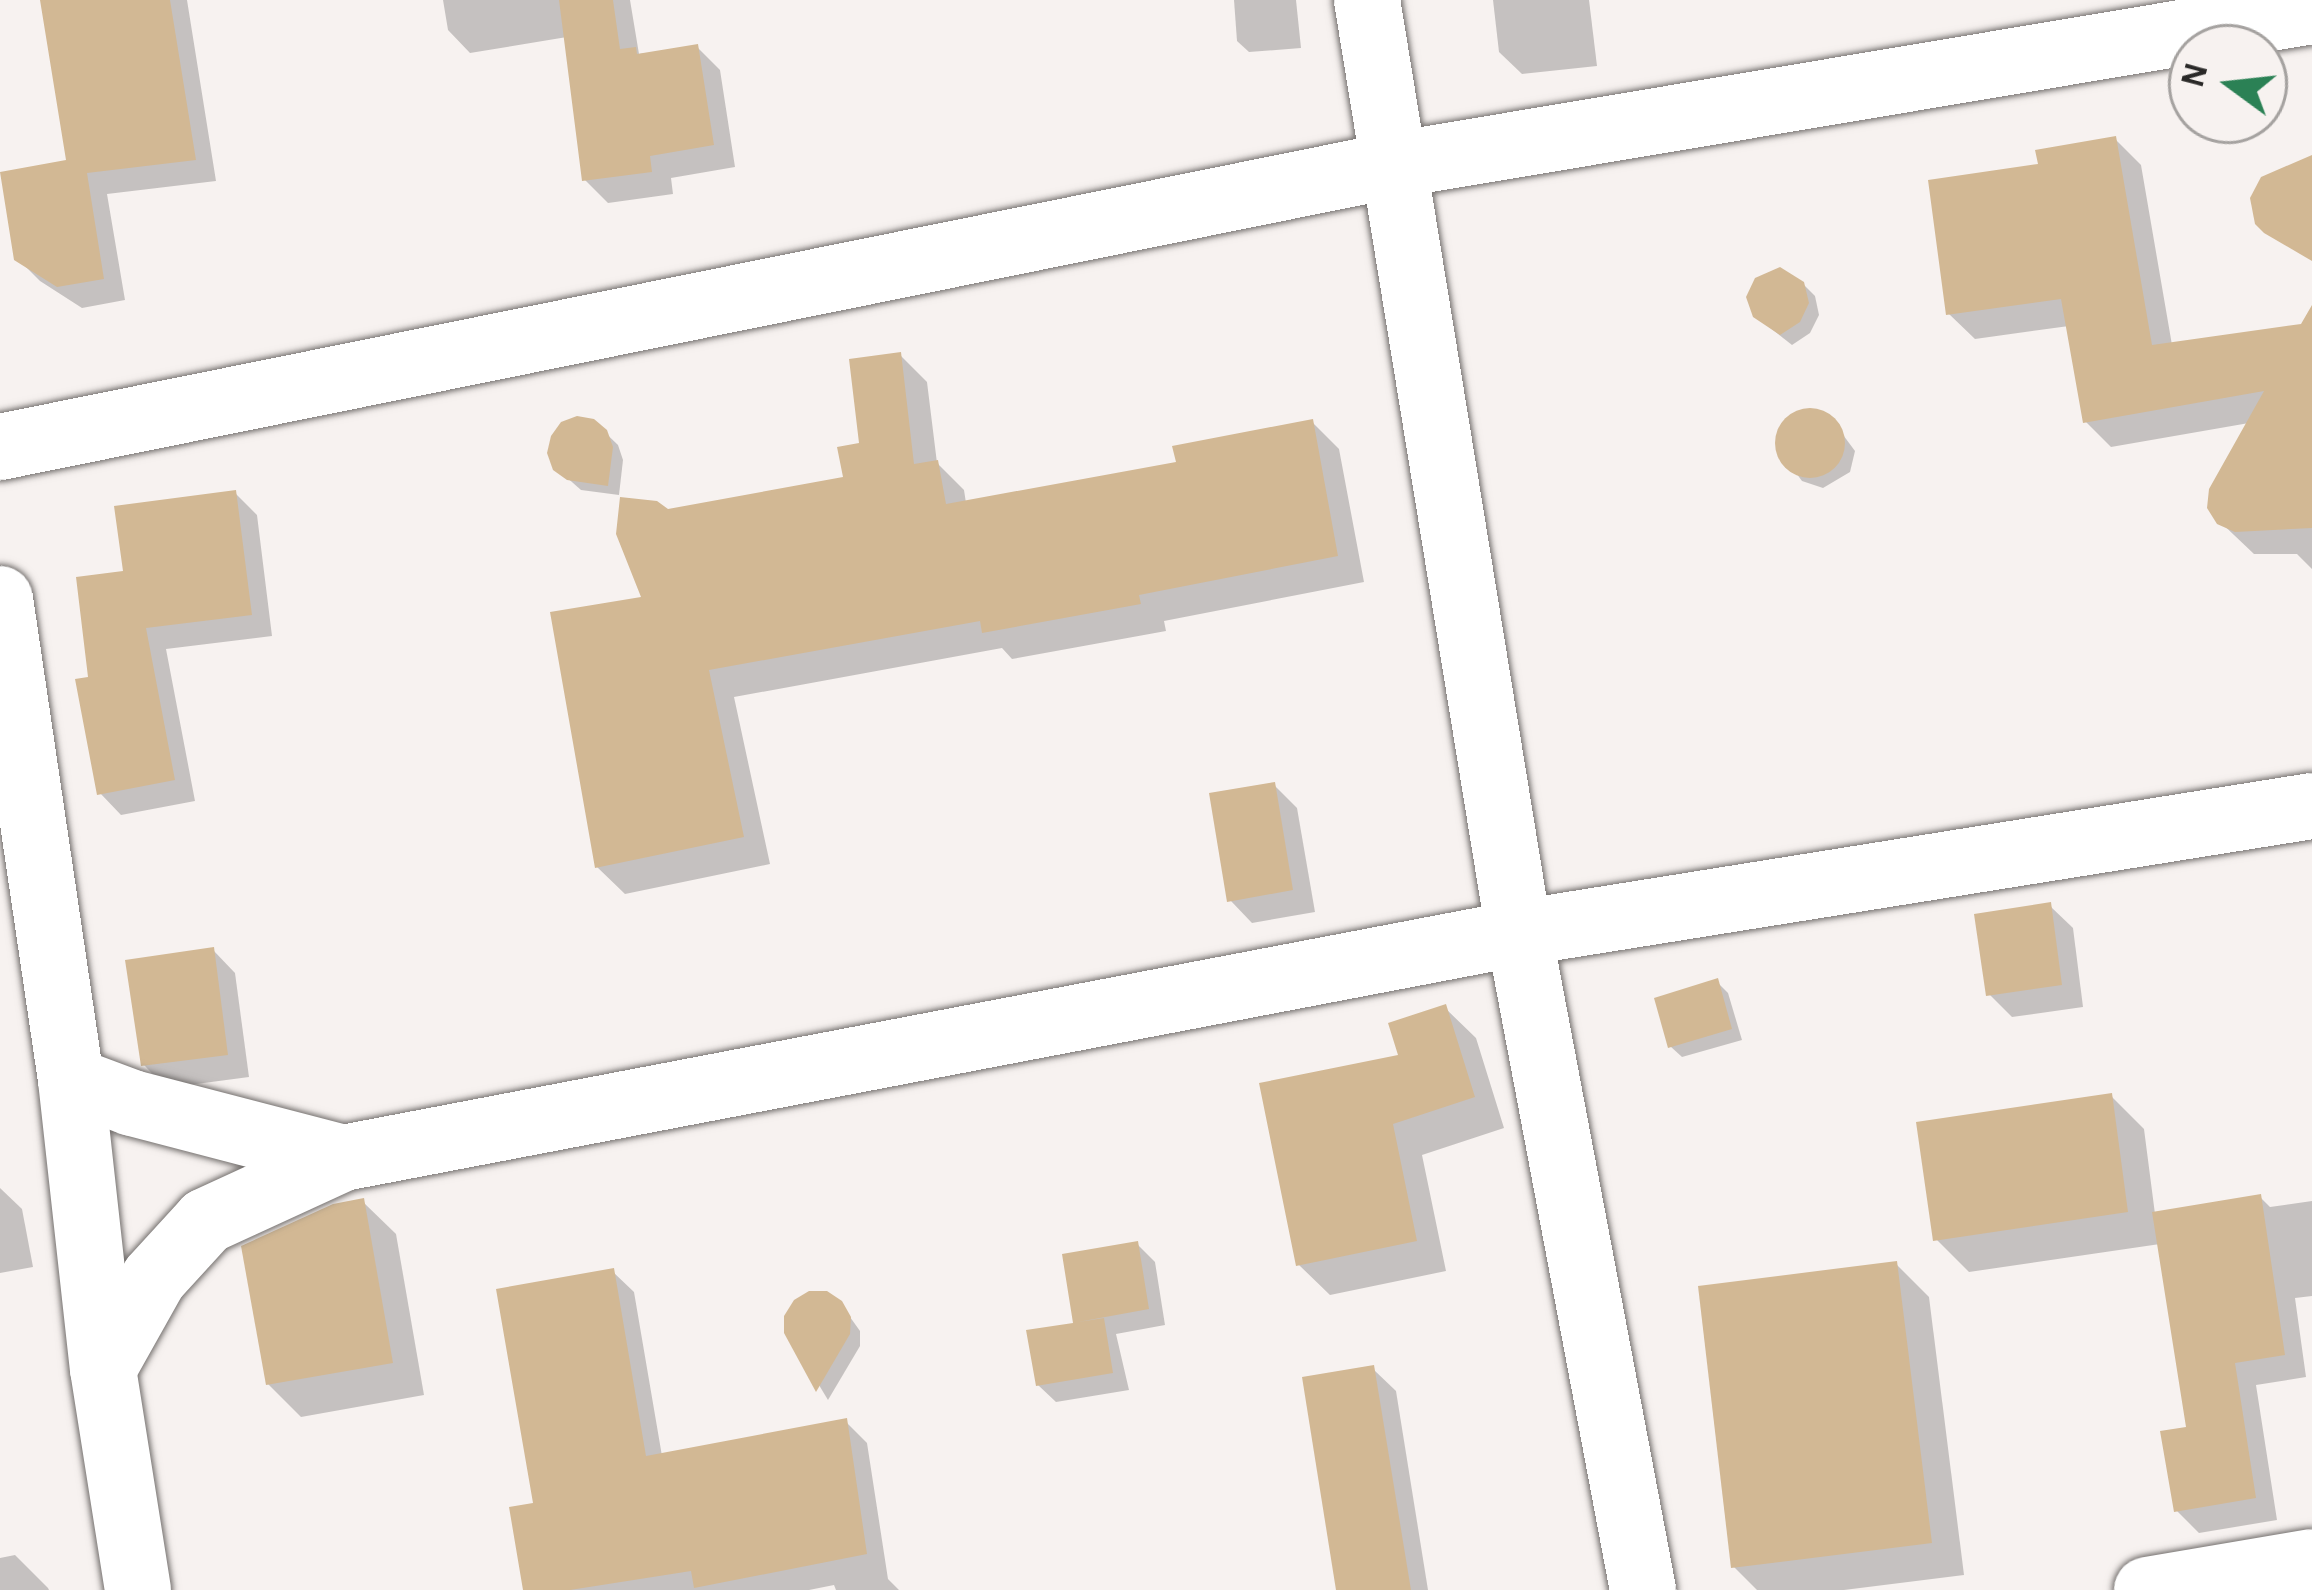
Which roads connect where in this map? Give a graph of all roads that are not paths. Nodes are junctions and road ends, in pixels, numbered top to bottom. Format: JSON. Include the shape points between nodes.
{"nodes":[{"id":1,"x":1366,"y":0,"type":"edge"},
{"id":2,"x":2312,"y":11,"type":"edge"},
{"id":3,"x":1394,"y":165,"type":"junction"},
{"id":4,"x":0,"y":447,"type":"edge"},
{"id":5,"x":0,"y":599,"type":"edge"},
{"id":6,"x":2312,"y":806,"type":"edge"},
{"id":7,"x":1520,"y":933,"type":"junction"},
{"id":8,"x":71,"y":1079,"type":"junction"},
{"id":9,"x":343,"y":1158,"type":"junction"},
{"id":10,"x":103,"y":1369,"type":"junction"},
{"id":11,"x":2312,"y":1562,"type":"edge"},
{"id":12,"x":138,"y":1590,"type":"edge"},
{"id":13,"x":1643,"y":1590,"type":"edge"},
{"id":14,"x":2147,"y":1590,"type":"edge"}],
"edges":[{"from":1,"to":3,"type":"street"},
{"from":2,"to":3,"type":"street"},
{"from":3,"to":4,"type":"street"},
{"from":3,"to":7,"type":"street"},
{"from":5,"to":8,"type":"street"},
{"from":6,"to":7,"type":"street"},
{"from":7,"to":9,"type":"street"},
{"from":7,"to":13,"type":"street"},
{"from":8,"to":9,"type":"street","via":[[132,1103]]},
{"from":8,"to":10,"type":"street"},
{"from":9,"to":10,"type":"street","via":[[206,1221],[154,1278]]},
{"from":10,"to":12,"type":"street"},
{"from":11,"to":14,"type":"street"}]}
